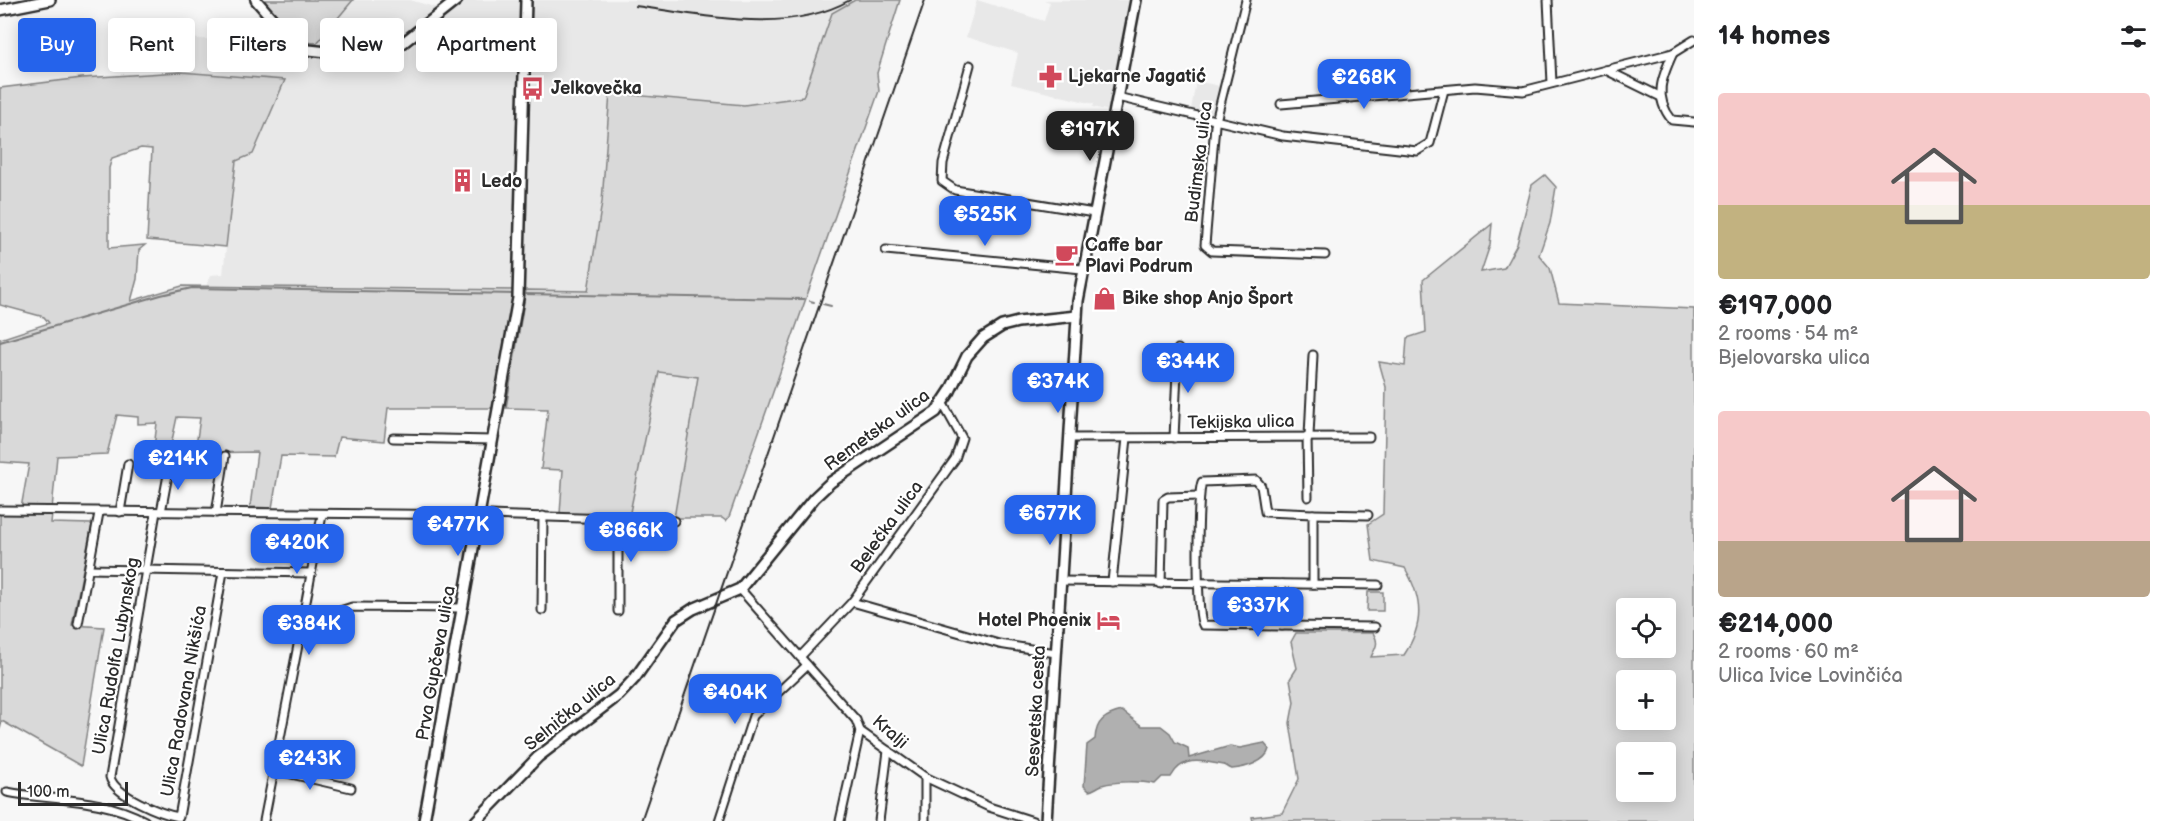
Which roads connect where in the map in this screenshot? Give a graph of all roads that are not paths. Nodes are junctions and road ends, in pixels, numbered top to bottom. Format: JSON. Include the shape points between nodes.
{"nodes":[{"id":1,"x":50,"y":0,"type":"edge"},
{"id":2,"x":256,"y":0,"type":"edge"},
{"id":3,"x":457,"y":0,"type":"edge"},
{"id":4,"x":526,"y":0,"type":"edge"},
{"id":5,"x":1136,"y":0,"type":"edge"},
{"id":6,"x":1246,"y":0,"type":"edge"},
{"id":7,"x":1548,"y":0,"type":"edge"},
{"id":8,"x":0,"y":10,"type":"edge"},
{"id":9,"x":1694,"y":40,"type":"edge"},
{"id":10,"x":1673,"y":53,"type":"junction"},
{"id":11,"x":970,"y":65,"type":"dead end"},
{"id":12,"x":1606,"y":70,"type":"junction"},
{"id":13,"x":1552,"y":83,"type":"junction"},
{"id":14,"x":1444,"y":90,"type":"junction"},
{"id":15,"x":1659,"y":96,"type":"junction"},
{"id":16,"x":1121,"y":98,"type":"junction"},
{"id":17,"x":1281,"y":104,"type":"dead end"},
{"id":18,"x":1216,"y":122,"type":"junction"},
{"id":19,"x":1694,"y":122,"type":"edge"},
{"id":20,"x":1094,"y":213,"type":"junction"},
{"id":21,"x":886,"y":250,"type":"dead end"},
{"id":22,"x":1325,"y":255,"type":"dead end"},
{"id":23,"x":1082,"y":269,"type":"junction"},
{"id":24,"x":1077,"y":316,"type":"junction"},
{"id":25,"x":1178,"y":349,"type":"dead end"},
{"id":26,"x":1313,"y":355,"type":"dead end"},
{"id":27,"x":943,"y":404,"type":"junction"},
{"id":28,"x":1308,"y":436,"type":"junction"},
{"id":29,"x":1369,"y":437,"type":"dead end"},
{"id":30,"x":393,"y":438,"type":"dead end"},
{"id":31,"x":1070,"y":438,"type":"junction"},
{"id":32,"x":1127,"y":438,"type":"junction"},
{"id":33,"x":1174,"y":438,"type":"junction"},
{"id":34,"x":493,"y":440,"type":"junction"},
{"id":35,"x":225,"y":456,"type":"dead end"},
{"id":36,"x":128,"y":464,"type":"dead end"},
{"id":37,"x":170,"y":464,"type":"dead end"},
{"id":38,"x":1200,"y":496,"type":"junction"},
{"id":39,"x":1308,"y":496,"type":"dead end"},
{"id":40,"x":0,"y":510,"type":"edge"},
{"id":41,"x":120,"y":512,"type":"junction"},
{"id":42,"x":158,"y":512,"type":"junction"},
{"id":43,"x":99,"y":513,"type":"junction"},
{"id":44,"x":216,"y":513,"type":"junction"},
{"id":45,"x":1313,"y":514,"type":"junction"},
{"id":46,"x":1368,"y":514,"type":"dead end"},
{"id":47,"x":322,"y":515,"type":"junction"},
{"id":48,"x":479,"y":516,"type":"junction"},
{"id":49,"x":543,"y":516,"type":"junction"},
{"id":50,"x":618,"y":520,"type":"junction"},
{"id":51,"x":674,"y":521,"type":"dead end"},
{"id":52,"x":89,"y":569,"type":"junction"},
{"id":53,"x":147,"y":569,"type":"junction"},
{"id":54,"x":223,"y":572,"type":"junction"},
{"id":55,"x":310,"y":573,"type":"junction"},
{"id":56,"x":1061,"y":581,"type":"junction"},
{"id":57,"x":1112,"y":582,"type":"junction"},
{"id":58,"x":1161,"y":584,"type":"junction"},
{"id":59,"x":1198,"y":584,"type":"junction"},
{"id":60,"x":1282,"y":584,"type":"junction"},
{"id":61,"x":1313,"y":584,"type":"junction"},
{"id":62,"x":1378,"y":585,"type":"dead end"},
{"id":63,"x":740,"y":589,"type":"junction"},
{"id":64,"x":852,"y":602,"type":"junction"},
{"id":65,"x":462,"y":608,"type":"junction"},
{"id":66,"x":542,"y":610,"type":"dead end"},
{"id":67,"x":618,"y":611,"type":"dead end"},
{"id":68,"x":78,"y":624,"type":"dead end"},
{"id":69,"x":1282,"y":626,"type":"junction"},
{"id":70,"x":1376,"y":627,"type":"dead end"},
{"id":71,"x":299,"y":640,"type":"junction"},
{"id":72,"x":1056,"y":653,"type":"junction"},
{"id":73,"x":800,"y":657,"type":"junction"},
{"id":74,"x":807,"y":665,"type":"junction"},
{"id":75,"x":860,"y":731,"type":"junction"},
{"id":76,"x":888,"y":751,"type":"junction"},
{"id":77,"x":274,"y":770,"type":"junction"},
{"id":78,"x":925,"y":777,"type":"junction"},
{"id":79,"x":351,"y":788,"type":"dead end"},
{"id":80,"x":7,"y":792,"type":"dead end"},
{"id":81,"x":159,"y":817,"type":"edge"},
{"id":82,"x":145,"y":821,"type":"edge"},
{"id":83,"x":264,"y":821,"type":"edge"},
{"id":84,"x":424,"y":821,"type":"edge"},
{"id":85,"x":476,"y":821,"type":"edge"},
{"id":86,"x":719,"y":821,"type":"edge"},
{"id":87,"x":840,"y":821,"type":"edge"},
{"id":88,"x":879,"y":821,"type":"edge"},
{"id":89,"x":925,"y":821,"type":"edge"},
{"id":90,"x":1033,"y":821,"type":"edge"},
{"id":91,"x":1046,"y":821,"type":"edge"}],
"edges":[{"from":1,"to":8,"type":"street"},
{"from":2,"to":3,"type":"street","via":[[294,44],[309,50],[373,57],[394,50]]},
{"from":4,"to":34,"type":"street","name":"Prva Gupčeva ulica","via":[[519,294]]},
{"from":5,"to":16,"type":"street","name":"Sesvetska cesta"},
{"from":6,"to":18,"type":"street","name":"Budimska ulica"},
{"from":7,"to":13,"type":"street"},
{"from":9,"to":10,"type":"street"},
{"from":10,"to":12,"type":"street"},
{"from":10,"to":15,"type":"street","via":[[1663,74]]},
{"from":11,"to":20,"type":"street","via":[[943,163],[942,181],[956,190]]},
{"from":12,"to":13,"type":"street"},
{"from":12,"to":15,"type":"street"},
{"from":13,"to":14,"type":"street","via":[[1523,91],[1475,87]]},
{"from":14,"to":17,"type":"street"},
{"from":14,"to":18,"type":"street","via":[[1430,143],[1417,151],[1283,136]]},
{"from":15,"to":19,"type":"street","via":[[1672,120]]},
{"from":16,"to":18,"type":"street"},
{"from":16,"to":20,"type":"street","name":"Sesvetska cesta"},
{"from":18,"to":22,"type":"street","name":"Budimska ulica","via":[[1205,245],[1212,251]]},
{"from":20,"to":23,"type":"street","name":"Sesvetska cesta"},
{"from":21,"to":23,"type":"street"},
{"from":23,"to":24,"type":"street","name":"Sesvetska cesta"},
{"from":24,"to":27,"type":"street","name":"Remetska ulica","via":[[1018,322],[992,331],[967,356]]},
{"from":24,"to":31,"type":"street","name":"Sesvetska cesta"},
{"from":25,"to":33,"type":"street","name":"Tekijska ulica"},
{"from":26,"to":28,"type":"street","name":"Tekijska ulica"},
{"from":27,"to":63,"type":"street","name":"Remetska ulica","via":[[823,490]]},
{"from":27,"to":64,"type":"street","name":"Belečka ulica","via":[[962,438],[955,459]]},
{"from":28,"to":29,"type":"street","name":"Tekijska ulica"},
{"from":28,"to":33,"type":"street","name":"Tekijska ulica"},
{"from":28,"to":39,"type":"street"},
{"from":30,"to":34,"type":"street"},
{"from":31,"to":32,"type":"street","name":"Tekijska ulica"},
{"from":31,"to":56,"type":"street","name":"Sesvetska cesta"},
{"from":32,"to":33,"type":"street","name":"Tekijska ulica"},
{"from":32,"to":57,"type":"street"},
{"from":34,"to":48,"type":"street","name":"Prva Gupčeva ulica"},
{"from":35,"to":44,"type":"street"},
{"from":36,"to":41,"type":"street"},
{"from":37,"to":42,"type":"street","name":"Ulica Rudolfa Lubynskog"},
{"from":38,"to":45,"type":"street","via":[[1204,480],[1256,480],[1262,486],[1265,512]]},
{"from":38,"to":58,"type":"street","via":[[1163,500]]},
{"from":38,"to":59,"type":"street"},
{"from":40,"to":43,"type":"street"},
{"from":41,"to":42,"type":"street"},
{"from":41,"to":43,"type":"street"},
{"from":42,"to":44,"type":"street"},
{"from":42,"to":53,"type":"street","name":"Ulica Rudolfa Lubynskog"},
{"from":43,"to":52,"type":"street"},
{"from":44,"to":47,"type":"street"},
{"from":45,"to":46,"type":"street"},
{"from":45,"to":61,"type":"street"},
{"from":47,"to":48,"type":"street"},
{"from":47,"to":55,"type":"street"},
{"from":48,"to":49,"type":"street"},
{"from":48,"to":65,"type":"street","name":"Prva Gupčeva ulica"},
{"from":49,"to":50,"type":"street"},
{"from":49,"to":66,"type":"street"},
{"from":50,"to":51,"type":"street"},
{"from":50,"to":67,"type":"street"},
{"from":52,"to":53,"type":"street"},
{"from":52,"to":68,"type":"street"},
{"from":53,"to":54,"type":"street"},
{"from":53,"to":81,"type":"street","name":"Ulica Rudolfa Lubynskog","via":[[110,777],[115,788]]},
{"from":54,"to":55,"type":"street"},
{"from":54,"to":81,"type":"street","name":"Ulica Radovana Nikšića","via":[[179,818]]},
{"from":55,"to":71,"type":"street"},
{"from":56,"to":57,"type":"street"},
{"from":56,"to":72,"type":"street","name":"Sesvetska cesta"},
{"from":57,"to":58,"type":"street"},
{"from":58,"to":59,"type":"street"},
{"from":59,"to":60,"type":"street"},
{"from":59,"to":69,"type":"street","via":[[1199,618],[1203,625]]},
{"from":60,"to":61,"type":"street"},
{"from":60,"to":69,"type":"street"},
{"from":61,"to":62,"type":"street"},
{"from":63,"to":73,"type":"street","name":"Kralji"},
{"from":63,"to":85,"type":"street","name":"Selnička ulica","via":[[676,620],[628,686],[538,757]]},
{"from":64,"to":72,"type":"street","via":[[999,644]]},
{"from":64,"to":73,"type":"street","name":"Belečka ulica"},
{"from":65,"to":71,"type":"street","via":[[352,607],[325,616]]},
{"from":65,"to":84,"type":"street","name":"Prva Gupčeva ulica"},
{"from":69,"to":70,"type":"street"},
{"from":71,"to":77,"type":"street"},
{"from":72,"to":91,"type":"street","name":"Sesvetska cesta"},
{"from":73,"to":74,"type":"street","name":"Kralji"},
{"from":74,"to":75,"type":"street","name":"Kralji","via":[[856,720]]},
{"from":74,"to":86,"type":"street","via":[[753,716]]},
{"from":75,"to":76,"type":"street","name":"Kralji"},
{"from":75,"to":87,"type":"street"},
{"from":76,"to":78,"type":"street","name":"Kralji"},
{"from":76,"to":88,"type":"street"},
{"from":77,"to":79,"type":"street"},
{"from":77,"to":83,"type":"street"},
{"from":78,"to":89,"type":"street"},
{"from":78,"to":90,"type":"street","name":"Kralji","via":[[989,807]]},
{"from":80,"to":82,"type":"street","via":[[88,801]]}]}
